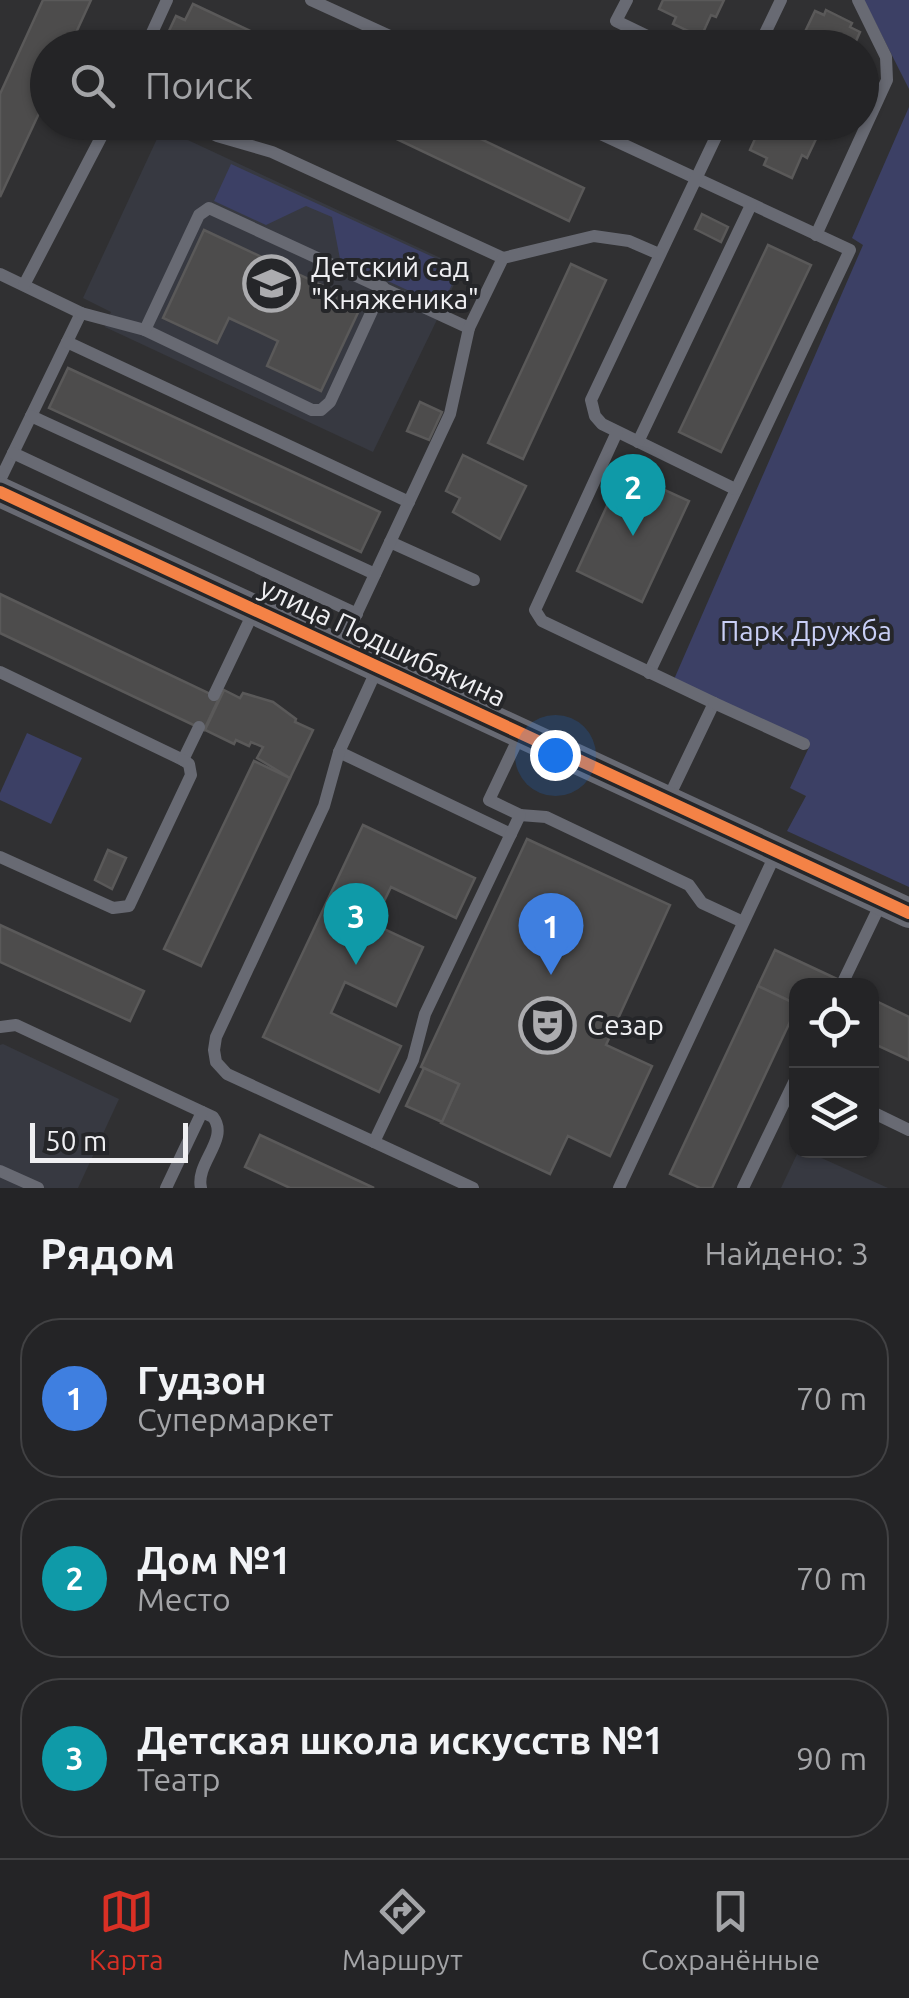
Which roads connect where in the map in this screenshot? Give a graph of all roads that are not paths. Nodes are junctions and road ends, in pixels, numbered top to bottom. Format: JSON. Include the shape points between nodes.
{"nodes":[{"id":1,"x":167,"y":0,"type":"edge"},
{"id":2,"x":311,"y":0,"type":"edge"},
{"id":3,"x":626,"y":0,"type":"edge"},
{"id":4,"x":781,"y":0,"type":"edge"},
{"id":5,"x":858,"y":0,"type":"edge"},
{"id":6,"x":153,"y":30,"type":"edge"},
{"id":7,"x":377,"y":30,"type":"edge"},
{"id":8,"x":635,"y":30,"type":"edge"},
{"id":9,"x":767,"y":30,"type":"edge"},
{"id":10,"x":873,"y":30,"type":"edge"},
{"id":11,"x":879,"y":43,"type":"edge"},
{"id":12,"x":879,"y":95,"type":"edge"},
{"id":13,"x":100,"y":140,"type":"edge"},
{"id":14,"x":231,"y":140,"type":"edge"},
{"id":15,"x":613,"y":140,"type":"edge"},
{"id":16,"x":715,"y":140,"type":"edge"},
{"id":17,"x":859,"y":140,"type":"edge"},
{"id":18,"x":696,"y":180,"type":"junction"},
{"id":19,"x":750,"y":205,"type":"junction"},
{"id":20,"x":816,"y":234,"type":"junction"},
{"id":21,"x":660,"y":254,"type":"junction"},
{"id":22,"x":503,"y":258,"type":"junction"},
{"id":23,"x":0,"y":274,"type":"edge"},
{"id":24,"x":24,"y":286,"type":"junction"},
{"id":25,"x":383,"y":287,"type":"junction"},
{"id":26,"x":81,"y":313,"type":"junction"},
{"id":27,"x":469,"y":328,"type":"junction"},
{"id":28,"x":145,"y":330,"type":"junction"},
{"id":29,"x":66,"y":342,"type":"junction"},
{"id":30,"x":32,"y":416,"type":"junction"},
{"id":31,"x":617,"y":432,"type":"junction"},
{"id":32,"x":638,"y":442,"type":"junction"},
{"id":33,"x":13,"y":454,"type":"junction"},
{"id":34,"x":0,"y":480,"type":"edge"},
{"id":35,"x":736,"y":489,"type":"junction"},
{"id":36,"x":0,"y":492,"type":"edge"},
{"id":37,"x":409,"y":502,"type":"junction"},
{"id":38,"x":390,"y":542,"type":"junction"},
{"id":39,"x":375,"y":574,"type":"junction"},
{"id":40,"x":474,"y":580,"type":"dead end"},
{"id":41,"x":254,"y":611,"type":"junction"},
{"id":42,"x":357,"y":614,"type":"junction"},
{"id":43,"x":340,"y":649,"type":"junction"},
{"id":44,"x":378,"y":667,"type":"junction"},
{"id":45,"x":0,"y":672,"type":"edge"},
{"id":46,"x":649,"y":673,"type":"junction"},
{"id":47,"x":214,"y":696,"type":"dead end"},
{"id":48,"x":714,"y":703,"type":"junction"},
{"id":49,"x":199,"y":727,"type":"dead end"},
{"id":50,"x":521,"y":733,"type":"junction"},
{"id":51,"x":804,"y":744,"type":"dead end"},
{"id":52,"x":339,"y":752,"type":"junction"},
{"id":53,"x":183,"y":760,"type":"junction"},
{"id":54,"x":489,"y":800,"type":"junction"},
{"id":55,"x":667,"y":800,"type":"junction"},
{"id":56,"x":463,"y":811,"type":"junction"},
{"id":57,"x":520,"y":814,"type":"junction"},
{"id":58,"x":511,"y":834,"type":"junction"},
{"id":59,"x":777,"y":851,"type":"junction"},
{"id":60,"x":0,"y":857,"type":"edge"},
{"id":61,"x":896,"y":906,"type":"edge"},
{"id":62,"x":744,"y":922,"type":"junction"},
{"id":63,"x":846,"y":978,"type":"edge"},
{"id":64,"x":0,"y":1027,"type":"edge"},
{"id":65,"x":789,"y":1092,"type":"edge"},
{"id":66,"x":202,"y":1112,"type":"junction"},
{"id":67,"x":879,"y":1115,"type":"edge"},
{"id":68,"x":909,"y":1130,"type":"edge"},
{"id":69,"x":374,"y":1142,"type":"junction"},
{"id":70,"x":0,"y":1170,"type":"edge"},
{"id":71,"x":38,"y":1188,"type":"edge"},
{"id":72,"x":166,"y":1188,"type":"edge"},
{"id":73,"x":202,"y":1188,"type":"edge"},
{"id":74,"x":473,"y":1188,"type":"edge"},
{"id":75,"x":618,"y":1188,"type":"edge"},
{"id":76,"x":742,"y":1188,"type":"edge"}],
"edges":[{"from":1,"to":6,"type":"lane"},
{"from":2,"to":7,"type":"lane"},
{"from":3,"to":8,"type":"lane","via":[[616,21]]},
{"from":4,"to":9,"type":"lane"},
{"from":5,"to":10,"type":"lane"},
{"from":11,"to":12,"type":"lane","via":[[886,80]]},
{"from":13,"to":24,"type":"lane"},
{"from":14,"to":22,"type":"lane","via":[[272,152]]},
{"from":15,"to":18,"type":"lane"},
{"from":16,"to":18,"type":"lane"},
{"from":17,"to":20,"type":"lane"},
{"from":18,"to":19,"type":"lane"},
{"from":18,"to":21,"type":"lane"},
{"from":19,"to":20,"type":"lane"},
{"from":19,"to":32,"type":"lane"},
{"from":20,"to":35,"type":"lane","via":[[850,250]]},
{"from":21,"to":22,"type":"lane","via":[[594,236]]},
{"from":21,"to":31,"type":"lane","via":[[592,392],[595,416]]},
{"from":22,"to":27,"type":"lane"},
{"from":23,"to":24,"type":"lane"},
{"from":24,"to":26,"type":"lane"},
{"from":25,"to":27,"type":"lane"},
{"from":25,"to":28,"type":"lane","via":[[208,208]]},
{"from":25,"to":28,"type":"lane","via":[[330,402],[320,410]]},
{"from":26,"to":28,"type":"lane"},
{"from":26,"to":29,"type":"lane"},
{"from":27,"to":37,"type":"lane","via":[[450,414]]},
{"from":29,"to":30,"type":"lane"},
{"from":29,"to":37,"type":"lane"},
{"from":30,"to":33,"type":"lane"},
{"from":30,"to":39,"type":"lane"},
{"from":31,"to":32,"type":"lane"},
{"from":31,"to":46,"type":"lane","via":[[534,610],[542,622]]},
{"from":32,"to":35,"type":"lane"},
{"from":33,"to":34,"type":"lane"},
{"from":33,"to":42,"type":"lane"},
{"from":35,"to":46,"type":"lane"},
{"from":36,"to":41,"type":"street","name":"улица Подшибякина"},
{"from":37,"to":38,"type":"lane"},
{"from":38,"to":39,"type":"lane"},
{"from":38,"to":40,"type":"lane"},
{"from":39,"to":42,"type":"lane"},
{"from":41,"to":43,"type":"street","name":"улица Подшибякина"},
{"from":41,"to":47,"type":"lane"},
{"from":42,"to":43,"type":"lane"},
{"from":43,"to":44,"type":"street","name":"улица Подшибякина"},
{"from":44,"to":50,"type":"street","name":"улица Подшибякина"},
{"from":44,"to":52,"type":"lane"},
{"from":45,"to":53,"type":"lane"},
{"from":46,"to":48,"type":"lane"},
{"from":48,"to":51,"type":"lane"},
{"from":48,"to":55,"type":"lane"},
{"from":49,"to":53,"type":"lane"},
{"from":50,"to":54,"type":"lane"},
{"from":50,"to":55,"type":"street","name":"улица Подшибякина"},
{"from":52,"to":56,"type":"lane"},
{"from":52,"to":69,"type":"lane","via":[[324,806],[214,1050],[227,1074]]},
{"from":53,"to":60,"type":"lane","via":[[191,776],[129,906],[113,908]]},
{"from":54,"to":56,"type":"lane"},
{"from":54,"to":57,"type":"lane"},
{"from":55,"to":59,"type":"street","name":"улица Подшибякина"},
{"from":56,"to":58,"type":"lane"},
{"from":57,"to":58,"type":"lane"},
{"from":57,"to":62,"type":"lane","via":[[546,817],[690,885],[702,903]]},
{"from":58,"to":69,"type":"lane","via":[[425,1014],[413,1060]]},
{"from":59,"to":61,"type":"street","name":"улица Подшибякина"},
{"from":59,"to":62,"type":"lane"},
{"from":61,"to":63,"type":"lane"},
{"from":62,"to":75,"type":"lane"},
{"from":64,"to":66,"type":"lane","via":[[16,1025]]},
{"from":65,"to":76,"type":"lane"},
{"from":66,"to":72,"type":"lane"},
{"from":66,"to":73,"type":"lane","via":[[220,1128],[200,1174]]},
{"from":67,"to":68,"type":"lane"},
{"from":69,"to":74,"type":"lane"},
{"from":70,"to":71,"type":"lane"}]}
